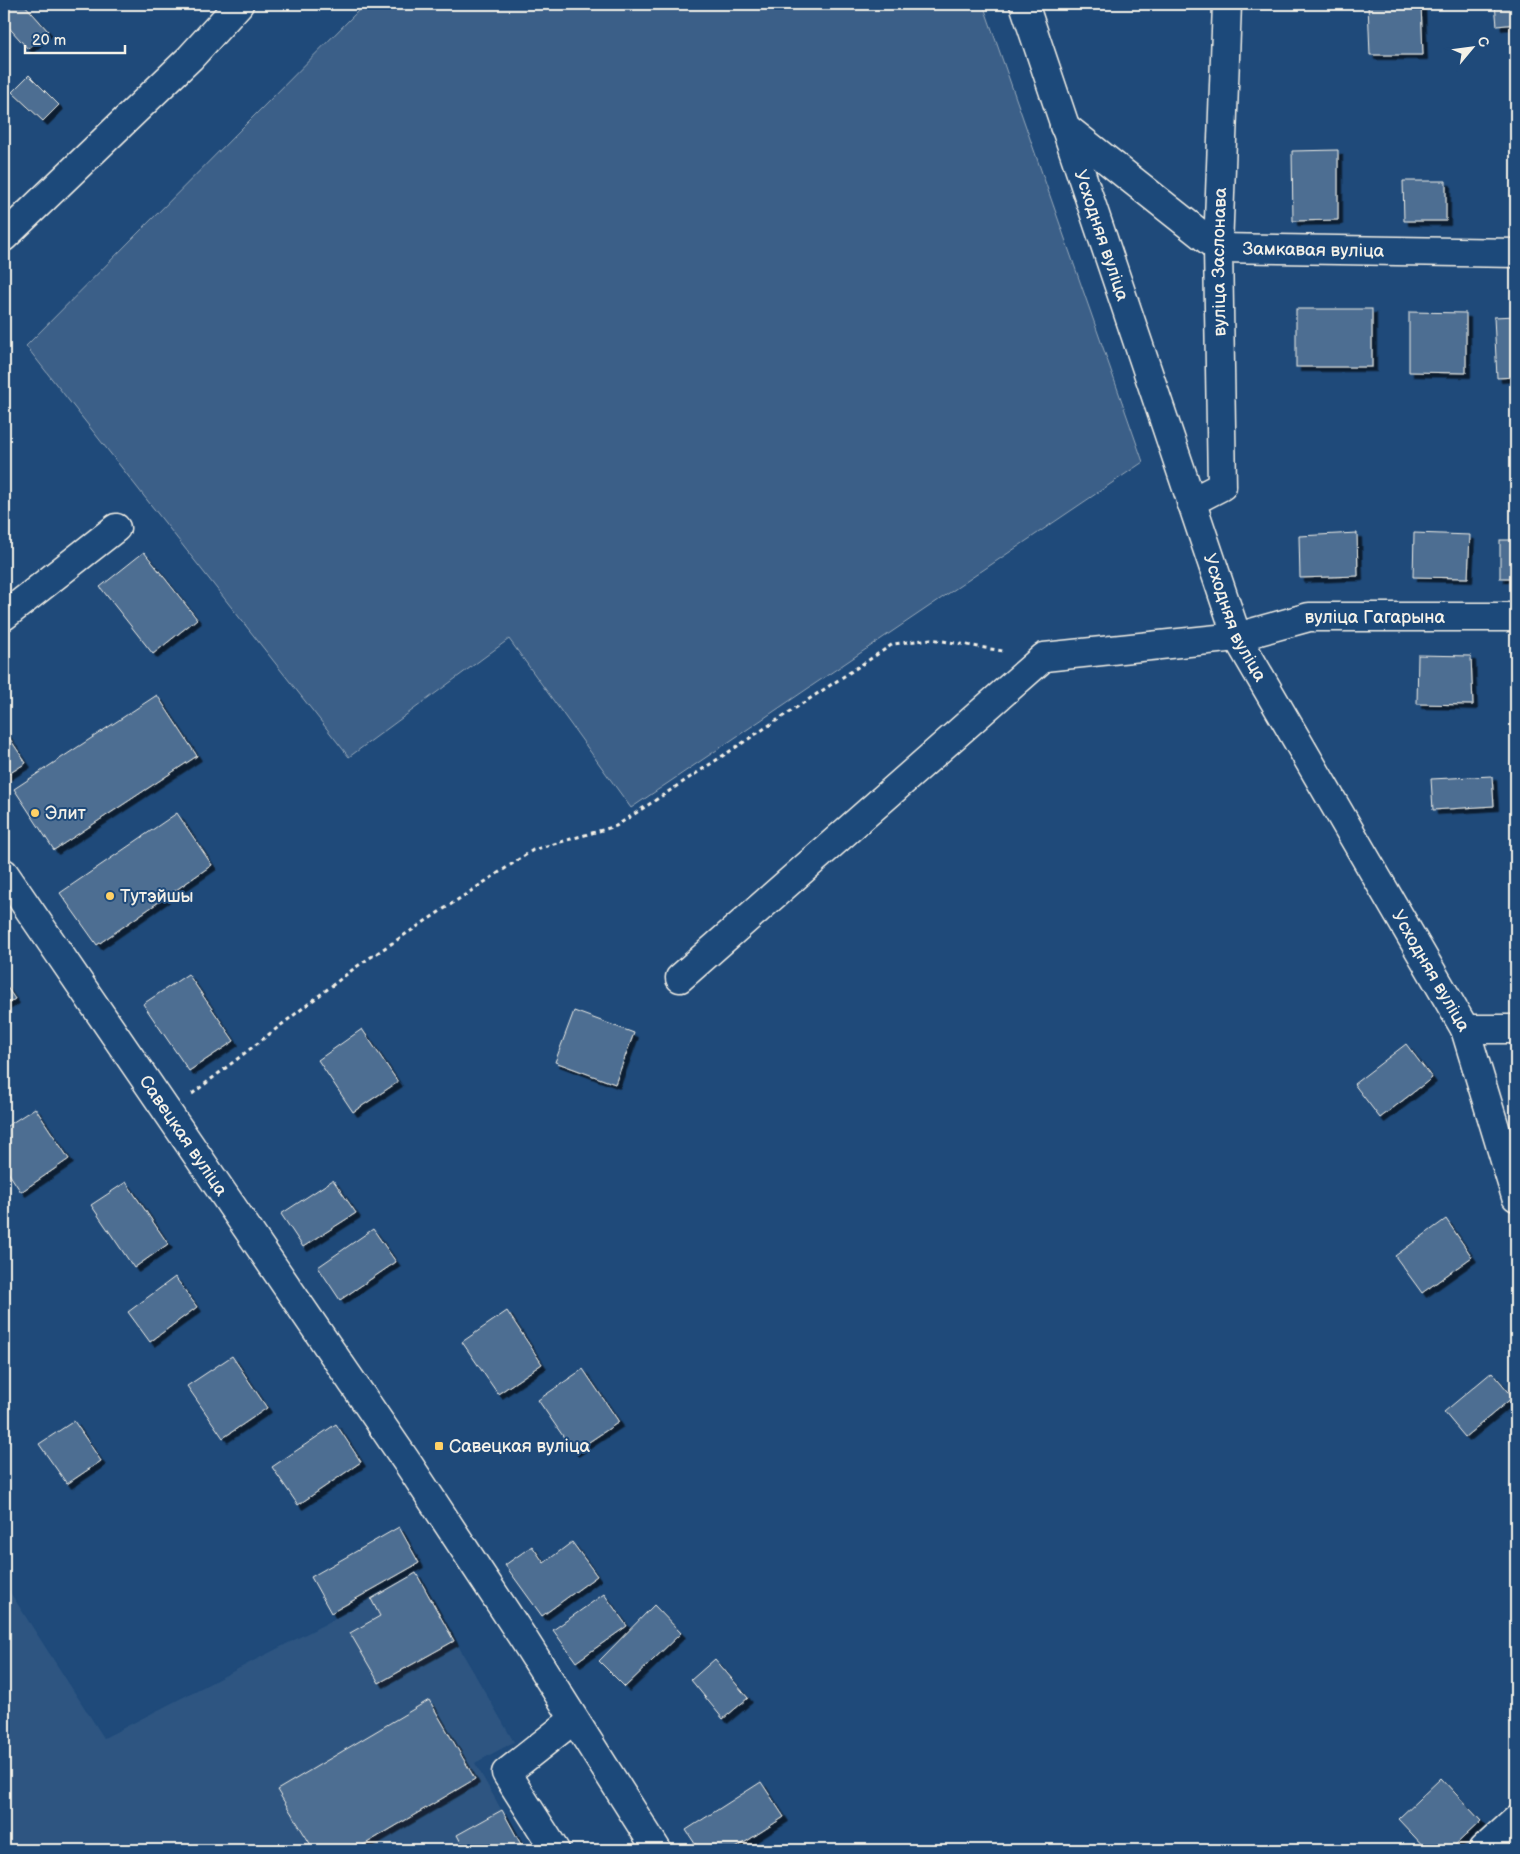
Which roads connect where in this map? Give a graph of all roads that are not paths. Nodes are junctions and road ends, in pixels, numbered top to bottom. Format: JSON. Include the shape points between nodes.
{"nodes":[{"id":1,"x":239,"y":4,"type":"edge"},
{"id":2,"x":1024,"y":4,"type":"edge"},
{"id":3,"x":1227,"y":4,"type":"edge"},
{"id":4,"x":1064,"y":126,"type":"junction"},
{"id":5,"x":4,"y":237,"type":"edge"},
{"id":6,"x":1218,"y":248,"type":"junction"},
{"id":7,"x":1516,"y":253,"type":"edge"},
{"id":8,"x":1191,"y":502,"type":"junction"},
{"id":9,"x":116,"y":528,"type":"dead end"},
{"id":10,"x":4,"y":616,"type":"edge"},
{"id":11,"x":1516,"y":617,"type":"edge"},
{"id":12,"x":1236,"y":637,"type":"junction"},
{"id":13,"x":4,"y":873,"type":"edge"},
{"id":14,"x":680,"y":978,"type":"dead end"},
{"id":15,"x":1465,"y":1029,"type":"junction"},
{"id":16,"x":1516,"y":1029,"type":"edge"},
{"id":17,"x":1516,"y":1197,"type":"edge"},
{"id":18,"x":573,"y":1720,"type":"junction"},
{"id":19,"x":1516,"y":1820,"type":"edge"},
{"id":20,"x":555,"y":1850,"type":"edge"},
{"id":21,"x":657,"y":1850,"type":"edge"},
{"id":22,"x":1483,"y":1850,"type":"edge"}],
"edges":[{"from":1,"to":5,"type":"street","via":[[190,58]]},
{"from":2,"to":4,"type":"street","name":"Усходняя вуліца"},
{"from":3,"to":6,"type":"street","name":"вуліца Заслонава"},
{"from":4,"to":6,"type":"street","name":"Замкавая вуліца"},
{"from":4,"to":8,"type":"street","name":"Усходняя вуліца"},
{"from":6,"to":7,"type":"street","name":"Замкавая вуліца"},
{"from":6,"to":8,"type":"street","name":"вуліца Заслонава","via":[[1222,486]]},
{"from":8,"to":12,"type":"street","name":"Усходняя вуліца"},
{"from":9,"to":10,"type":"street"},
{"from":11,"to":12,"type":"street","name":"вуліца Гагарына","via":[[1308,616]]},
{"from":12,"to":14,"type":"street","name":"вуліца Гагарына","via":[[1044,657]]},
{"from":12,"to":15,"type":"street","name":"Усходняя вуліца"},
{"from":13,"to":18,"type":"street","name":"Савецкая вуліца","via":[[409,1465]]},
{"from":15,"to":16,"type":"street"},
{"from":15,"to":17,"type":"street","name":"Усходняя вуліца"},
{"from":18,"to":20,"type":"street","via":[[506,1773]]},
{"from":18,"to":21,"type":"street","name":"Савецкая вуліца"},
{"from":19,"to":22,"type":"street"}]}
